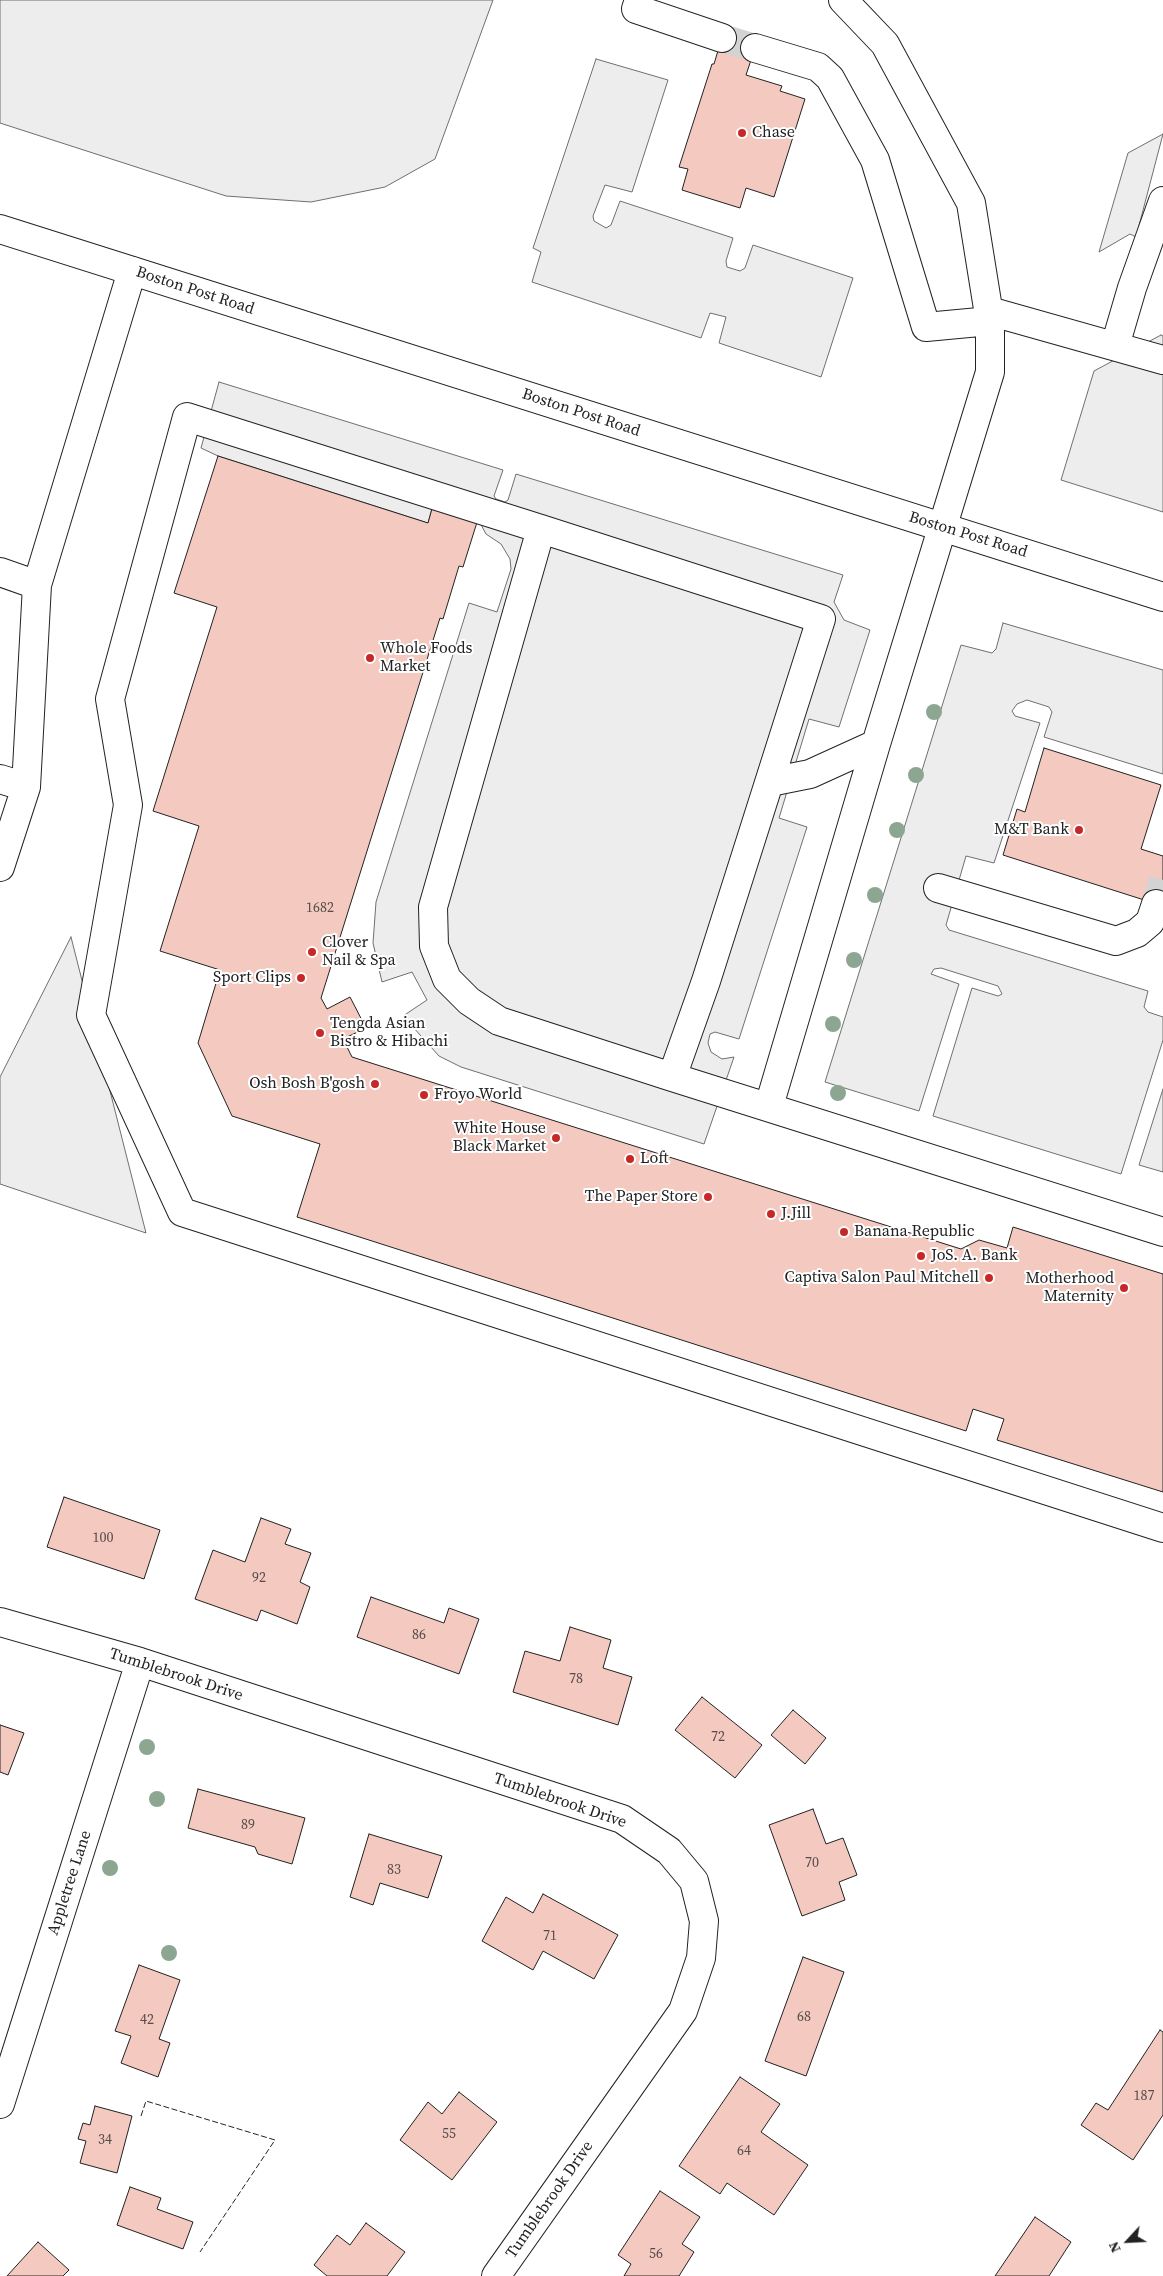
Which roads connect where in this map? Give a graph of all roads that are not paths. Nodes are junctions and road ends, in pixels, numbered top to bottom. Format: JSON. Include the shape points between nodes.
{"nodes":[{"id":1,"x":843,"y":0,"type":"edge"},
{"id":2,"x":637,"y":5,"type":"edge"},
{"id":3,"x":722,"y":38,"type":"tunnel mouth"},
{"id":4,"x":755,"y":48,"type":"tunnel mouth"},
{"id":5,"x":1163,"y":202,"type":"edge"},
{"id":6,"x":0,"y":229,"type":"edge"},
{"id":7,"x":132,"y":271,"type":"junction"},
{"id":8,"x":990,"y":316,"type":"junction"},
{"id":9,"x":1115,"y":346,"type":"junction"},
{"id":10,"x":1163,"y":360,"type":"edge"},
{"id":11,"x":943,"y":528,"type":"junction"},
{"id":12,"x":540,"y":529,"type":"junction"},
{"id":13,"x":0,"y":572,"type":"edge"},
{"id":14,"x":36,"y":585,"type":"junction"},
{"id":15,"x":1163,"y":596,"type":"edge"},
{"id":16,"x":876,"y":744,"type":"junction"},
{"id":17,"x":0,"y":779,"type":"edge"},
{"id":18,"x":770,"y":782,"type":"junction"},
{"id":19,"x":26,"y":787,"type":"junction"},
{"id":20,"x":0,"y":867,"type":"edge"},
{"id":21,"x":938,"y":888,"type":"dead end"},
{"id":22,"x":1156,"y":904,"type":"tunnel mouth"},
{"id":23,"x":672,"y":1077,"type":"junction"},
{"id":24,"x":769,"y":1106,"type":"junction"},
{"id":25,"x":1163,"y":1232,"type":"edge"},
{"id":26,"x":1163,"y":1528,"type":"edge"},
{"id":27,"x":0,"y":1622,"type":"edge"},
{"id":28,"x":140,"y":1662,"type":"junction"},
{"id":29,"x":0,"y":2104,"type":"edge"},
{"id":30,"x":496,"y":2276,"type":"edge"}],
"edges":[{"from":1,"to":8,"type":"street","via":[[885,44],[970,203]]},
{"from":2,"to":3,"type":"street"},
{"from":4,"to":8,"type":"street","via":[[818,67],[830,78],[875,160],[926,327]]},
{"from":5,"to":9,"type":"street"},
{"from":6,"to":7,"type":"street","name":"Boston Post Road"},
{"from":7,"to":11,"type":"street","name":"Boston Post Road"},
{"from":7,"to":14,"type":"street"},
{"from":8,"to":9,"type":"street"},
{"from":8,"to":11,"type":"street","via":[[990,372]]},
{"from":9,"to":10,"type":"street"},
{"from":11,"to":15,"type":"street","name":"Boston Post Road"},
{"from":11,"to":16,"type":"street"},
{"from":12,"to":18,"type":"street","via":[[821,620]]},
{"from":12,"to":23,"type":"street","via":[[433,907],[434,946],[447,979],[469,1001],[499,1021]]},
{"from":12,"to":26,"type":"street","via":[[187,417],[110,699],[128,805],[90,1016],[182,1212]]},
{"from":13,"to":14,"type":"street"},
{"from":14,"to":19,"type":"street"},
{"from":16,"to":18,"type":"street","via":[[810,774]]},
{"from":16,"to":24,"type":"street"},
{"from":17,"to":19,"type":"street"},
{"from":18,"to":23,"type":"street"},
{"from":19,"to":20,"type":"street"},
{"from":21,"to":22,"type":"street","via":[[1116,941],[1137,933],[1150,922]]},
{"from":23,"to":24,"type":"street"},
{"from":24,"to":25,"type":"street"},
{"from":27,"to":28,"type":"street","name":"Tumblebrook Drive"},
{"from":28,"to":29,"type":"street","name":"Appletree Lane"},
{"from":28,"to":30,"type":"street","name":"Tumblebrook Drive","via":[[622,1820],[669,1851],[694,1881],[704,1921],[701,1958],[682,2011]]}]}
